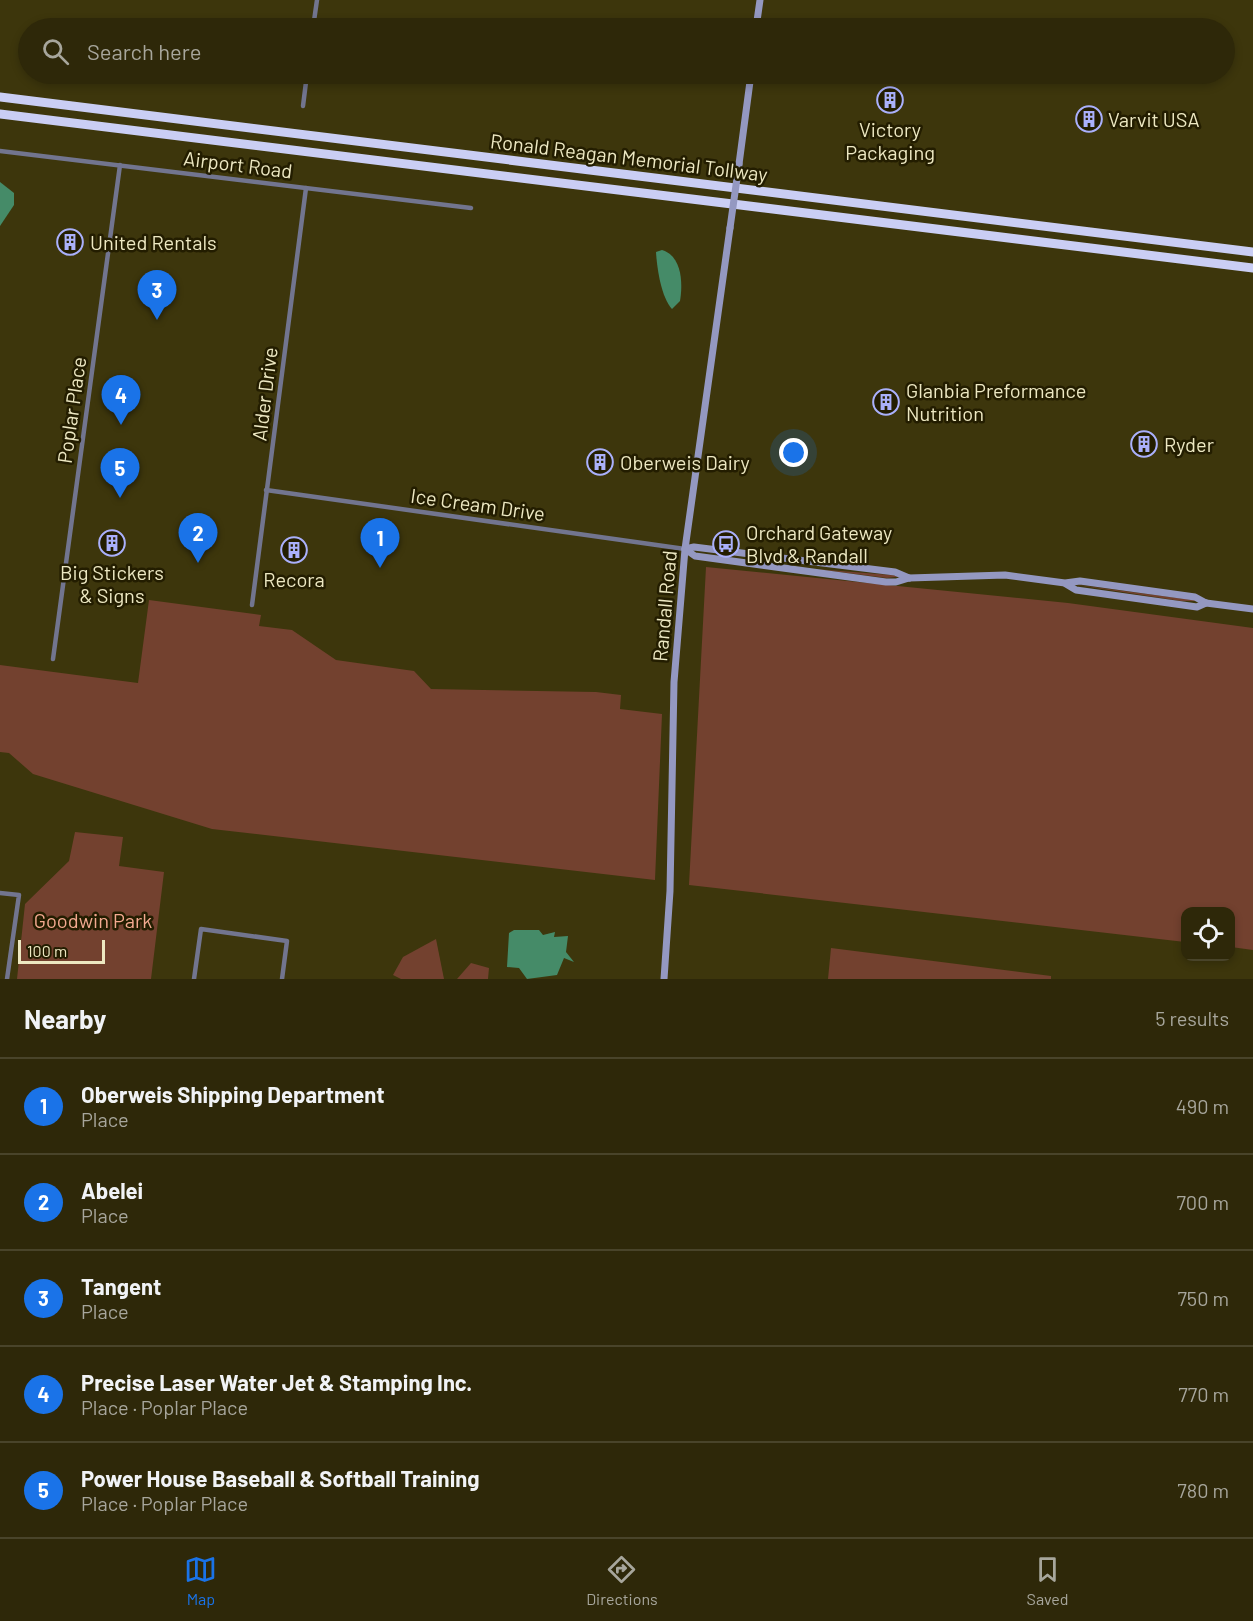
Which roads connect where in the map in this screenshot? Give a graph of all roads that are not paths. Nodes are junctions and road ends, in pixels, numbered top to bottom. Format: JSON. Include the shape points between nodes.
{"nodes":[{"id":1,"x":317,"y":0,"type":"edge"},
{"id":2,"x":760,"y":0,"type":"edge"},
{"id":3,"x":315,"y":18,"type":"edge"},
{"id":4,"x":757,"y":18,"type":"edge"},
{"id":5,"x":306,"y":84,"type":"edge"},
{"id":6,"x":750,"y":84,"type":"edge"},
{"id":7,"x":0,"y":97,"type":"edge"},
{"id":8,"x":303,"y":106,"type":"dead end"},
{"id":9,"x":0,"y":114,"type":"edge"},
{"id":10,"x":0,"y":151,"type":"edge"},
{"id":11,"x":120,"y":165,"type":"junction"},
{"id":12,"x":306,"y":188,"type":"junction"},
{"id":13,"x":471,"y":208,"type":"dead end"},
{"id":14,"x":1253,"y":252,"type":"edge"},
{"id":15,"x":1253,"y":268,"type":"edge"},
{"id":16,"x":266,"y":490,"type":"junction"},
{"id":17,"x":685,"y":549,"type":"junction"},
{"id":18,"x":909,"y":578,"type":"junction"},
{"id":19,"x":252,"y":605,"type":"dead end"},
{"id":20,"x":1253,"y":609,"type":"edge"},
{"id":21,"x":53,"y":659,"type":"dead end"},
{"id":22,"x":0,"y":893,"type":"edge"},
{"id":23,"x":8,"y":979,"type":"edge"},
{"id":24,"x":194,"y":979,"type":"edge"},
{"id":25,"x":282,"y":979,"type":"edge"},
{"id":26,"x":664,"y":979,"type":"edge"}],
"edges":[{"from":1,"to":3,"type":"street"},
{"from":2,"to":4,"type":"main road"},
{"from":5,"to":8,"type":"street"},
{"from":6,"to":17,"type":"main road","name":"Randall Road","bridge":true},
{"from":7,"to":14,"type":"highway","name":"Ronald Reagan Memorial Tollway"},
{"from":9,"to":15,"type":"highway","name":"Ronald Reagan Memorial Tollway"},
{"from":10,"to":11,"type":"street","name":"Airport Road"},
{"from":11,"to":12,"type":"street","name":"Airport Road"},
{"from":11,"to":21,"type":"street","name":"Poplar Place"},
{"from":12,"to":13,"type":"street","name":"Airport Road"},
{"from":12,"to":16,"type":"street","name":"Alder Drive"},
{"from":16,"to":17,"type":"street","name":"Ice Cream Drive"},
{"from":16,"to":19,"type":"street","name":"Alder Drive"},
{"from":17,"to":18,"type":"main road","via":[[866,568]]},
{"from":17,"to":18,"type":"main road","via":[[695,556],[870,580],[896,582]]},
{"from":17,"to":26,"type":"main road","name":"Randall Road","via":[[674,682],[670,891]]},
{"from":18,"to":20,"type":"main road","via":[[1005,575],[1065,583],[1076,590],[1197,607],[1206,603]]},
{"from":22,"to":23,"type":"street","via":[[18,897]]},
{"from":24,"to":25,"type":"street","via":[[201,929],[287,941]]}]}
